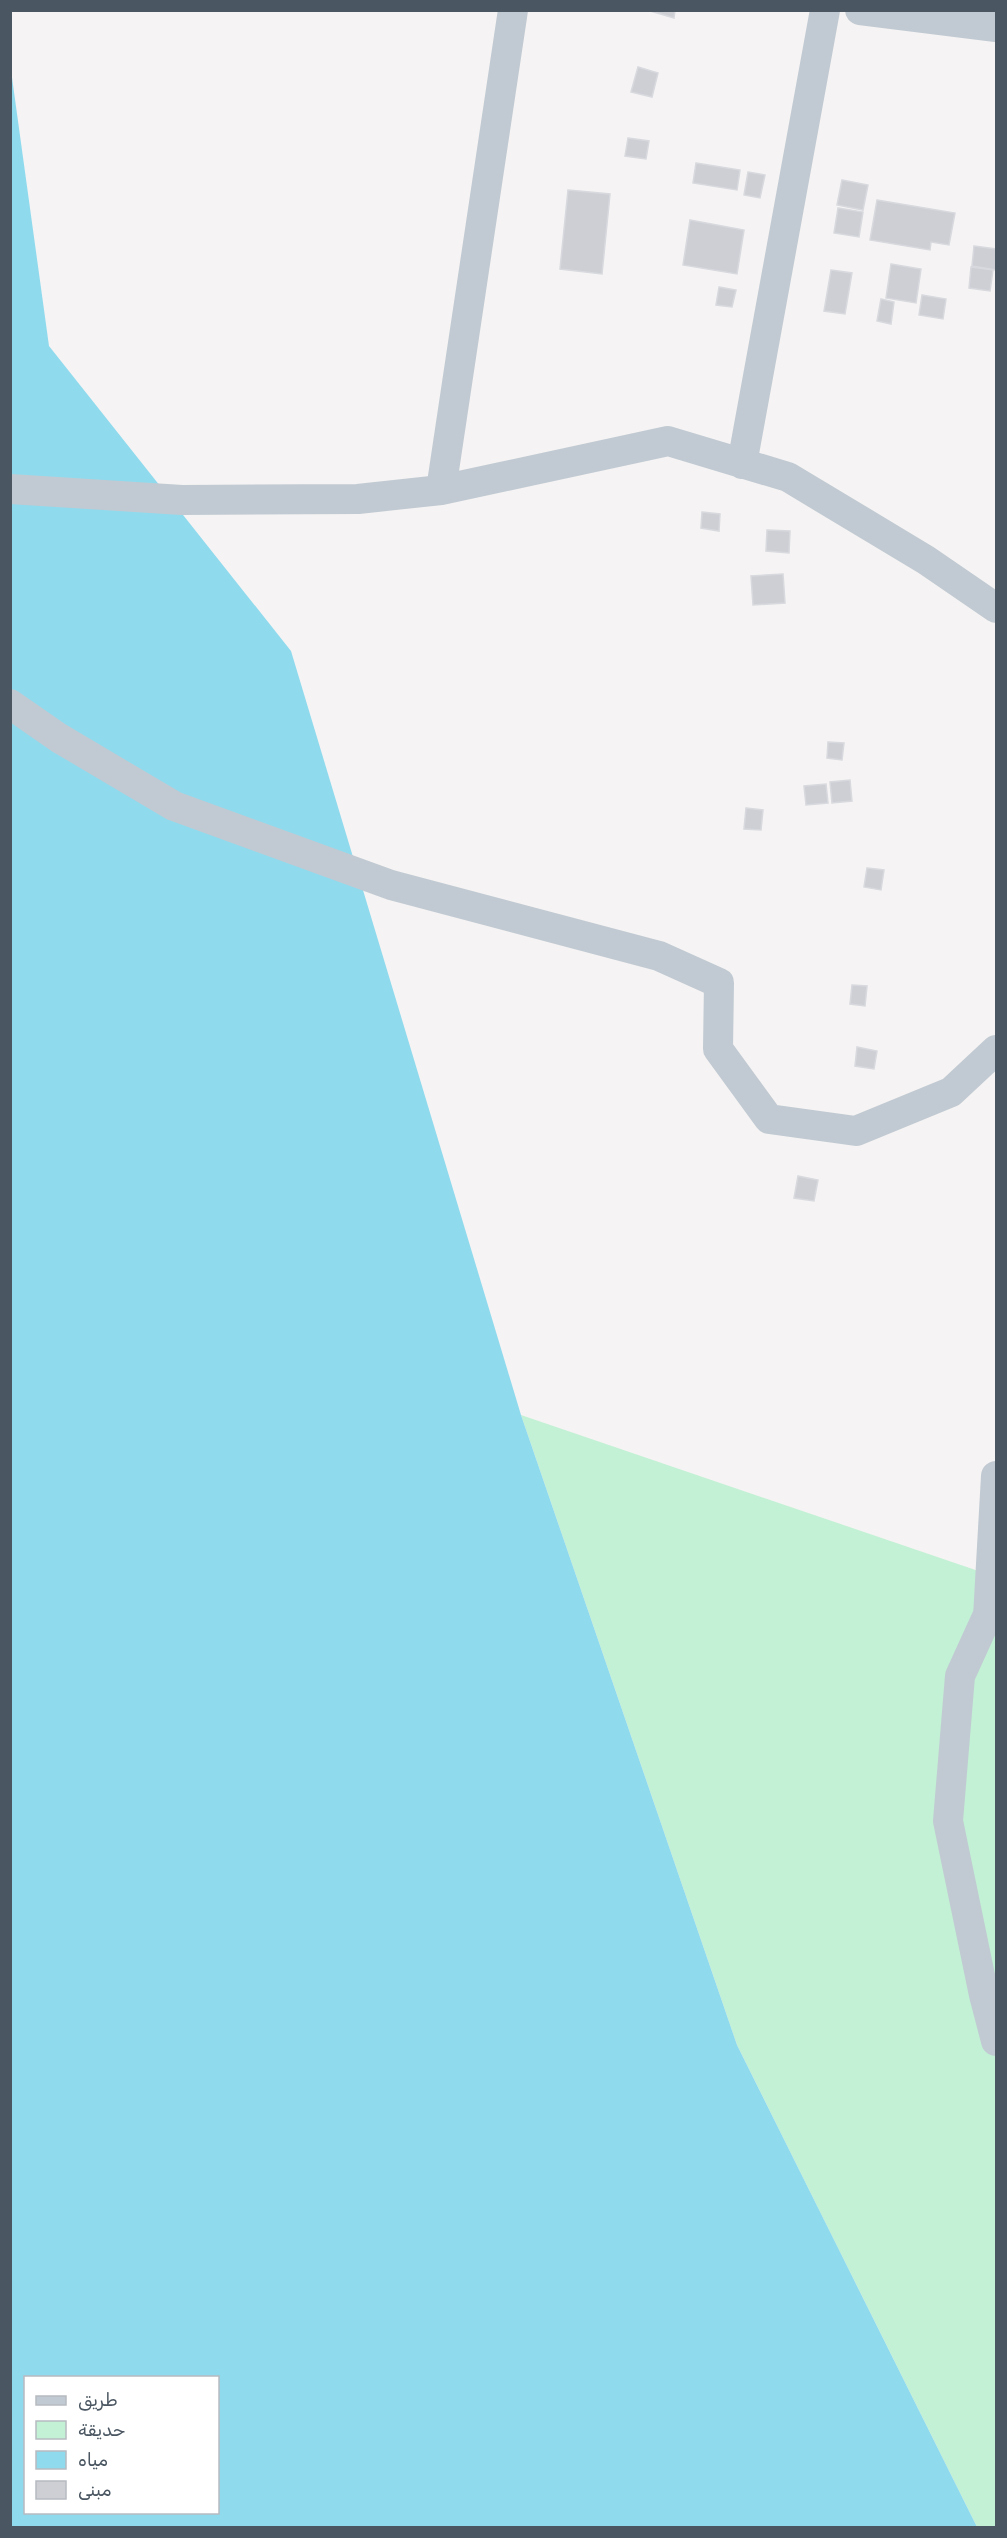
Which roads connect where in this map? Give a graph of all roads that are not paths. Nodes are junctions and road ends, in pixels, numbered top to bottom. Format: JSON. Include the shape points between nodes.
{"nodes":[{"id":1,"x":513,"y":10,"type":"edge"},
{"id":2,"x":825,"y":10,"type":"edge"},
{"id":3,"x":860,"y":10,"type":"edge"},
{"id":4,"x":996,"y":27,"type":"edge"},
{"id":5,"x":742,"y":464,"type":"junction"},
{"id":6,"x":10,"y":489,"type":"edge"},
{"id":7,"x":441,"y":490,"type":"junction"},
{"id":8,"x":996,"y":608,"type":"edge"},
{"id":9,"x":10,"y":704,"type":"edge"},
{"id":10,"x":996,"y":1050,"type":"edge"},
{"id":11,"x":996,"y":1476,"type":"edge"},
{"id":12,"x":992,"y":1607,"type":"edge"},
{"id":13,"x":996,"y":2041,"type":"edge"}],
"edges":[{"from":1,"to":7,"type":"street"},
{"from":2,"to":5,"type":"street"},
{"from":3,"to":4,"type":"street"},
{"from":5,"to":7,"type":"street","via":[[668,441]]},
{"from":5,"to":8,"type":"street","via":[[788,477],[926,560]]},
{"from":6,"to":7,"type":"street","via":[[182,500],[358,499]]},
{"from":9,"to":10,"type":"street","via":[[174,807],[391,885],[659,956],[719,983],[718,1049],[770,1119],[856,1131],[951,1092]]},
{"from":11,"to":12,"type":"street"},
{"from":12,"to":13,"type":"street","via":[[960,1676],[948,1821]]}]}
